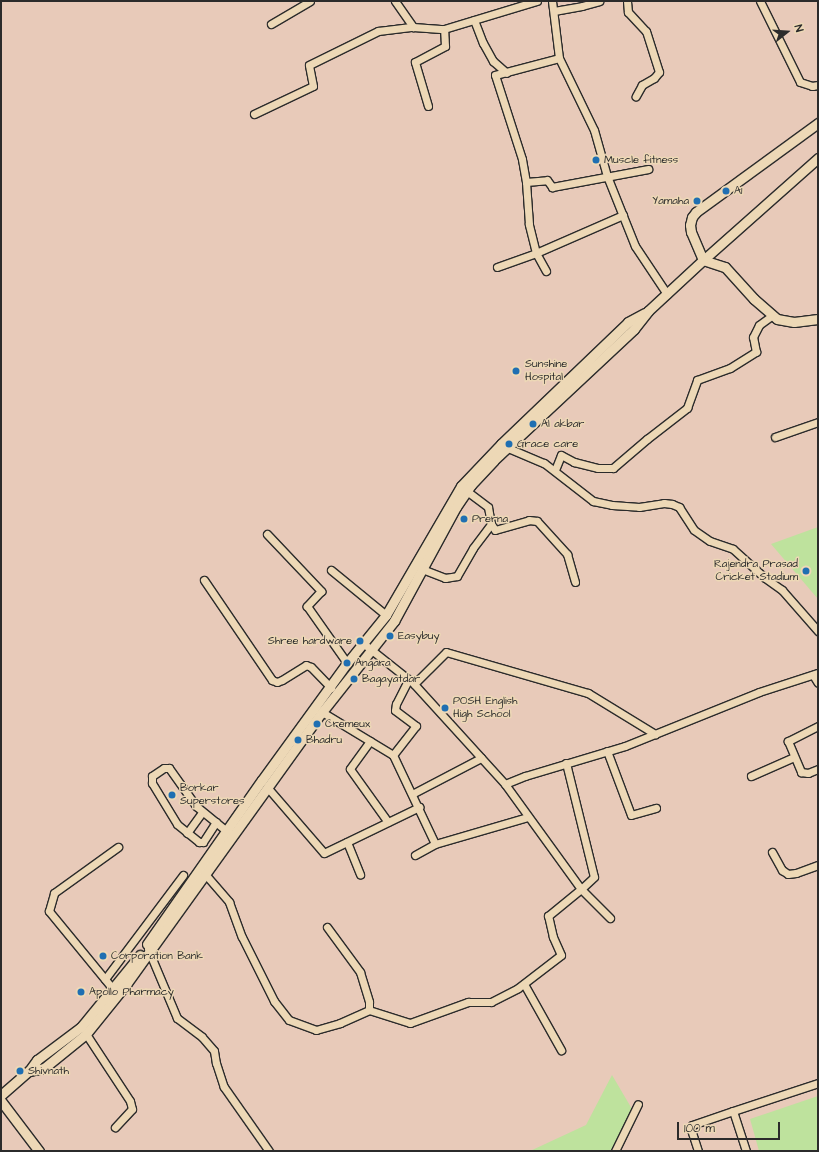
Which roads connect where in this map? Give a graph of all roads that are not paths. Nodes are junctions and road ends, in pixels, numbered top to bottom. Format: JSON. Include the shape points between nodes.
{"nodes":[{"id":1,"x":310,"y":1,"type":"edge"},
{"id":2,"x":394,"y":1,"type":"edge"},
{"id":3,"x":538,"y":1,"type":"edge"},
{"id":4,"x":552,"y":1,"type":"edge"},
{"id":5,"x":599,"y":1,"type":"edge"},
{"id":6,"x":627,"y":1,"type":"edge"},
{"id":7,"x":760,"y":1,"type":"edge"},
{"id":8,"x":554,"y":11,"type":"junction"},
{"id":9,"x":474,"y":20,"type":"junction"},
{"id":10,"x":272,"y":24,"type":"dead end"},
{"id":11,"x":413,"y":26,"type":"junction"},
{"id":12,"x":444,"y":29,"type":"junction"},
{"id":13,"x":559,"y":58,"type":"junction"},
{"id":14,"x":507,"y":73,"type":"junction"},
{"id":15,"x":818,"y":84,"type":"edge"},
{"id":16,"x":636,"y":96,"type":"dead end"},
{"id":17,"x":428,"y":106,"type":"dead end"},
{"id":18,"x":254,"y":114,"type":"dead end"},
{"id":19,"x":815,"y":125,"type":"edge"},
{"id":20,"x":818,"y":158,"type":"edge"},
{"id":21,"x":648,"y":168,"type":"dead end"},
{"id":22,"x":607,"y":176,"type":"junction"},
{"id":23,"x":526,"y":182,"type":"junction"},
{"id":24,"x":623,"y":215,"type":"junction"},
{"id":25,"x":536,"y":253,"type":"junction"},
{"id":26,"x":703,"y":260,"type":"junction"},
{"id":27,"x":498,"y":267,"type":"dead end"},
{"id":28,"x":546,"y":271,"type":"dead end"},
{"id":29,"x":666,"y":294,"type":"junction"},
{"id":30,"x":773,"y":315,"type":"junction"},
{"id":31,"x":818,"y":319,"type":"edge"},
{"id":32,"x":546,"y":407,"type":"junction"},
{"id":33,"x":818,"y":422,"type":"edge"},
{"id":34,"x":776,"y":437,"type":"dead end"},
{"id":35,"x":508,"y":448,"type":"junction"},
{"id":36,"x":555,"y":470,"type":"junction"},
{"id":37,"x":467,"y":491,"type":"junction"},
{"id":38,"x":491,"y":524,"type":"junction"},
{"id":39,"x":267,"y":534,"type":"dead end"},
{"id":40,"x":422,"y":569,"type":"junction"},
{"id":41,"x":331,"y":570,"type":"dead end"},
{"id":42,"x":204,"y":580,"type":"dead end"},
{"id":43,"x":575,"y":582,"type":"dead end"},
{"id":44,"x":386,"y":615,"type":"junction"},
{"id":45,"x":818,"y":631,"type":"edge"},
{"id":46,"x":364,"y":644,"type":"junction"},
{"id":47,"x":371,"y":650,"type":"junction"},
{"id":48,"x":348,"y":663,"type":"junction"},
{"id":49,"x":815,"y":674,"type":"edge"},
{"id":50,"x":411,"y":682,"type":"junction"},
{"id":51,"x":818,"y":683,"type":"edge"},
{"id":52,"x":331,"y":688,"type":"junction"},
{"id":53,"x":322,"y":712,"type":"junction"},
{"id":54,"x":818,"y":726,"type":"edge"},
{"id":55,"x":655,"y":734,"type":"junction"},
{"id":56,"x":370,"y":741,"type":"junction"},
{"id":57,"x":607,"y":751,"type":"junction"},
{"id":58,"x":393,"y":755,"type":"junction"},
{"id":59,"x":794,"y":757,"type":"junction"},
{"id":60,"x":481,"y":758,"type":"junction"},
{"id":61,"x":566,"y":763,"type":"junction"},
{"id":62,"x":818,"y":769,"type":"edge"},
{"id":63,"x":751,"y":776,"type":"dead end"},
{"id":64,"x":505,"y":784,"type":"junction"},
{"id":65,"x":267,"y":787,"type":"junction"},
{"id":66,"x":412,"y":794,"type":"junction"},
{"id":67,"x":419,"y":807,"type":"junction"},
{"id":68,"x":656,"y":808,"type":"dead end"},
{"id":69,"x":202,"y":812,"type":"junction"},
{"id":70,"x":528,"y":817,"type":"junction"},
{"id":71,"x":216,"y":822,"type":"junction"},
{"id":72,"x":388,"y":822,"type":"junction"},
{"id":73,"x":187,"y":833,"type":"junction"},
{"id":74,"x":230,"y":833,"type":"junction"},
{"id":75,"x":201,"y":842,"type":"junction"},
{"id":76,"x":347,"y":842,"type":"junction"},
{"id":77,"x":435,"y":844,"type":"junction"},
{"id":78,"x":118,"y":847,"type":"dead end"},
{"id":79,"x":212,"y":851,"type":"junction"},
{"id":80,"x":772,"y":852,"type":"dead end"},
{"id":81,"x":415,"y":855,"type":"dead end"},
{"id":82,"x":818,"y":865,"type":"edge"},
{"id":83,"x":205,"y":874,"type":"junction"},
{"id":84,"x":183,"y":875,"type":"dead end"},
{"id":85,"x":360,"y":875,"type":"dead end"},
{"id":86,"x":581,"y":889,"type":"junction"},
{"id":87,"x":610,"y":918,"type":"dead end"},
{"id":88,"x":327,"y":927,"type":"dead end"},
{"id":89,"x":148,"y":949,"type":"junction"},
{"id":90,"x":106,"y":979,"type":"junction"},
{"id":91,"x":524,"y":984,"type":"junction"},
{"id":92,"x":114,"y":989,"type":"junction"},
{"id":93,"x":368,"y":1010,"type":"junction"},
{"id":94,"x":86,"y":1034,"type":"junction"},
{"id":95,"x":561,"y":1050,"type":"dead end"},
{"id":96,"x":29,"y":1071,"type":"junction"},
{"id":97,"x":818,"y":1083,"type":"edge"},
{"id":98,"x":1,"y":1096,"type":"edge"},
{"id":99,"x":1,"y":1101,"type":"edge"},
{"id":100,"x":638,"y":1104,"type":"dead end"},
{"id":101,"x":733,"y":1111,"type":"junction"},
{"id":102,"x":115,"y":1127,"type":"dead end"},
{"id":103,"x":39,"y":1151,"type":"edge"},
{"id":104,"x":269,"y":1151,"type":"edge"},
{"id":105,"x":615,"y":1151,"type":"edge"},
{"id":106,"x":698,"y":1151,"type":"edge"},
{"id":107,"x":746,"y":1151,"type":"edge"}],
"edges":[{"from":1,"to":10,"type":"street"},
{"from":2,"to":11,"type":"street"},
{"from":3,"to":9,"type":"street"},
{"from":4,"to":8,"type":"street"},
{"from":5,"to":8,"type":"street"},
{"from":6,"to":16,"type":"street","via":[[628,12],[646,31],[659,72],[642,85]]},
{"from":7,"to":15,"type":"street","via":[[800,82],[812,86]]},
{"from":8,"to":13,"type":"street"},
{"from":9,"to":12,"type":"street"},
{"from":9,"to":14,"type":"street","via":[[493,61]]},
{"from":11,"to":12,"type":"street"},
{"from":11,"to":18,"type":"street","via":[[378,31],[309,65],[313,86]]},
{"from":12,"to":17,"type":"street","via":[[446,46],[415,62]]},
{"from":13,"to":14,"type":"street"},
{"from":13,"to":22,"type":"street","via":[[594,130]]},
{"from":14,"to":23,"type":"street","via":[[495,76],[522,159]]},
{"from":19,"to":26,"type":"main road","via":[[696,212],[690,225]]},
{"from":20,"to":26,"type":"main road"},
{"from":21,"to":22,"type":"street"},
{"from":22,"to":23,"type":"street","via":[[552,187],[547,180]]},
{"from":22,"to":24,"type":"street"},
{"from":23,"to":25,"type":"street","via":[[529,224]]},
{"from":24,"to":25,"type":"street"},
{"from":24,"to":29,"type":"street","via":[[635,246]]},
{"from":25,"to":27,"type":"street"},
{"from":25,"to":28,"type":"street"},
{"from":26,"to":29,"type":"main road"},
{"from":26,"to":30,"type":"main road","via":[[725,267],[754,299]]},
{"from":29,"to":32,"type":"main road","via":[[648,311],[628,322]]},
{"from":30,"to":31,"type":"main road","via":[[777,319],[794,322]]},
{"from":30,"to":36,"type":"street","via":[[759,325],[753,337],[756,352],[730,368],[697,380],[687,408],[613,468],[598,468],[574,462],[561,455]]},
{"from":32,"to":35,"type":"main road"},
{"from":32,"to":44,"type":"main road","via":[[501,444],[461,486]]},
{"from":33,"to":34,"type":"street"},
{"from":35,"to":36,"type":"street","via":[[532,456]]},
{"from":35,"to":37,"type":"main road"},
{"from":36,"to":45,"type":"street","via":[[593,501],[612,506],[639,507],[664,503],[679,507],[694,530],[710,541],[733,549],[782,590]]},
{"from":37,"to":38,"type":"street","via":[[488,507]]},
{"from":37,"to":40,"type":"main road"},
{"from":38,"to":40,"type":"street","via":[[457,576],[445,578]]},
{"from":38,"to":43,"type":"street","via":[[496,530],[529,520],[537,522],[567,554]]},
{"from":39,"to":48,"type":"street","via":[[321,591],[306,606]]},
{"from":40,"to":47,"type":"main road","via":[[394,621]]},
{"from":41,"to":44,"type":"street"},
{"from":42,"to":52,"type":"street","via":[[272,680],[282,680],[306,665]]},
{"from":44,"to":46,"type":"main road"},
{"from":46,"to":47,"type":"street"},
{"from":46,"to":48,"type":"main road"},
{"from":47,"to":50,"type":"street"},
{"from":47,"to":53,"type":"main road"},
{"from":48,"to":52,"type":"main road"},
{"from":49,"to":51,"type":"street"},
{"from":49,"to":55,"type":"street","via":[[759,692]]},
{"from":50,"to":55,"type":"street","via":[[446,652],[588,693]]},
{"from":50,"to":58,"type":"street","via":[[396,704],[395,710],[416,726]]},
{"from":50,"to":60,"type":"street"},
{"from":52,"to":74,"type":"main road"},
{"from":53,"to":56,"type":"street"},
{"from":53,"to":65,"type":"main road"},
{"from":54,"to":59,"type":"street","via":[[788,741]]},
{"from":55,"to":57,"type":"street"},
{"from":56,"to":58,"type":"street"},
{"from":56,"to":72,"type":"street","via":[[350,769]]},
{"from":57,"to":61,"type":"street"},
{"from":57,"to":68,"type":"street","via":[[631,815]]},
{"from":58,"to":66,"type":"street"},
{"from":59,"to":62,"type":"street","via":[[801,772],[808,773]]},
{"from":59,"to":63,"type":"street"},
{"from":60,"to":64,"type":"street"},
{"from":60,"to":66,"type":"street"},
{"from":61,"to":64,"type":"street"},
{"from":61,"to":86,"type":"street","via":[[594,877]]},
{"from":64,"to":70,"type":"street"},
{"from":65,"to":74,"type":"main road"},
{"from":65,"to":76,"type":"street","via":[[324,854]]},
{"from":66,"to":67,"type":"street"},
{"from":67,"to":72,"type":"street"},
{"from":67,"to":77,"type":"street"},
{"from":69,"to":71,"type":"street"},
{"from":69,"to":73,"type":"street"},
{"from":69,"to":73,"type":"street","via":[[169,768],[164,768],[152,776],[150,779],[155,789]]},
{"from":70,"to":77,"type":"street"},
{"from":70,"to":86,"type":"street"},
{"from":71,"to":74,"type":"street"},
{"from":71,"to":75,"type":"street"},
{"from":72,"to":76,"type":"street"},
{"from":73,"to":75,"type":"street"},
{"from":74,"to":79,"type":"main road"},
{"from":74,"to":83,"type":"main road"},
{"from":75,"to":79,"type":"street"},
{"from":76,"to":85,"type":"street"},
{"from":77,"to":81,"type":"street"},
{"from":78,"to":90,"type":"street","via":[[54,893],[49,911]]},
{"from":79,"to":89,"type":"main road"},
{"from":80,"to":82,"type":"street","via":[[782,870],[788,874],[796,874]]},
{"from":83,"to":89,"type":"main road"},
{"from":83,"to":93,"type":"street","via":[[229,902],[242,937],[274,1001],[289,1020],[316,1030],[340,1023]]},
{"from":84,"to":90,"type":"street"},
{"from":86,"to":87,"type":"street"},
{"from":86,"to":91,"type":"street","via":[[548,916],[561,956]]},
{"from":88,"to":93,"type":"street","via":[[360,972],[369,1002]]},
{"from":89,"to":92,"type":"main road"},
{"from":89,"to":94,"type":"main road","via":[[127,983]]},
{"from":89,"to":104,"type":"street","via":[[177,1018],[202,1037],[214,1051],[224,1087]]},
{"from":90,"to":92,"type":"street"},
{"from":91,"to":93,"type":"street","via":[[491,1002],[468,1002],[410,1023]]},
{"from":91,"to":95,"type":"street"},
{"from":92,"to":96,"type":"main road","via":[[81,1027],[37,1060]]},
{"from":94,"to":96,"type":"main road","via":[[44,1068]]},
{"from":94,"to":102,"type":"street","via":[[130,1101],[132,1109]]},
{"from":96,"to":98,"type":"main road"},
{"from":97,"to":101,"type":"street"},
{"from":99,"to":103,"type":"main road"},
{"from":100,"to":105,"type":"street"},
{"from":101,"to":106,"type":"street","via":[[692,1125]]},
{"from":101,"to":107,"type":"street"}]}
